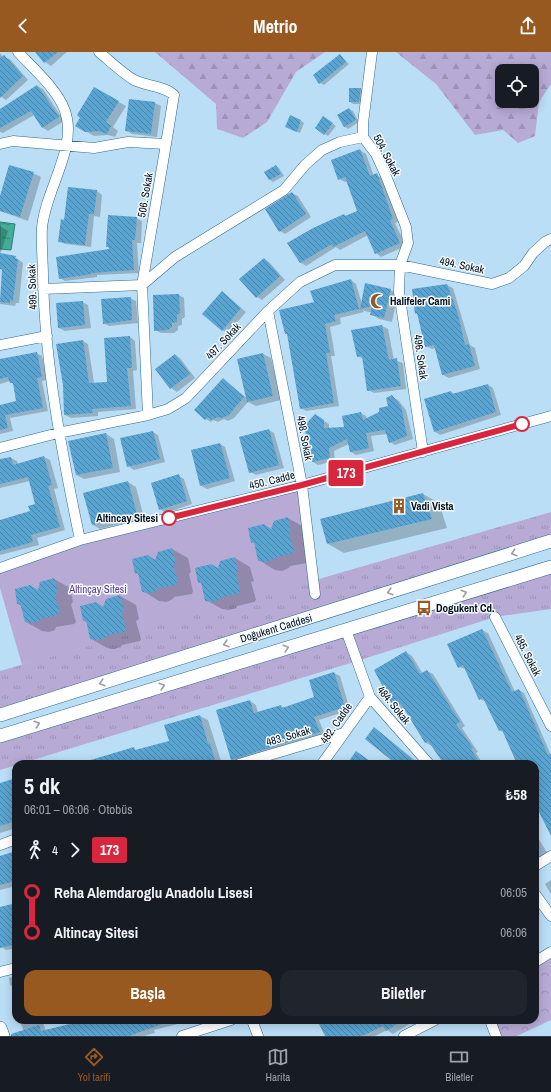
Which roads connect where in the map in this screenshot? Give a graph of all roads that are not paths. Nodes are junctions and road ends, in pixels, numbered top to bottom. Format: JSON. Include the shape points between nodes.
{"nodes":[{"id":1,"x":18,"y":52,"type":"edge"},
{"id":2,"x":99,"y":52,"type":"edge"},
{"id":3,"x":372,"y":52,"type":"edge"},
{"id":4,"x":363,"y":137,"type":"junction"},
{"id":5,"x":0,"y":144,"type":"edge"},
{"id":6,"x":166,"y":144,"type":"junction"},
{"id":7,"x":67,"y":146,"type":"junction"},
{"id":8,"x":551,"y":240,"type":"edge"},
{"id":9,"x":400,"y":265,"type":"junction"},
{"id":10,"x":142,"y":285,"type":"junction"},
{"id":11,"x":43,"y":289,"type":"junction"},
{"id":12,"x":268,"y":311,"type":"junction"},
{"id":13,"x":47,"y":336,"type":"junction"},
{"id":14,"x":0,"y":345,"type":"edge"},
{"id":15,"x":148,"y":415,"type":"junction"},
{"id":16,"x":551,"y":416,"type":"edge"},
{"id":17,"x":58,"y":433,"type":"junction"},
{"id":18,"x":0,"y":448,"type":"edge"},
{"id":19,"x":423,"y":452,"type":"junction"},
{"id":20,"x":302,"y":485,"type":"junction"},
{"id":21,"x":80,"y":540,"type":"junction"},
{"id":22,"x":551,"y":541,"type":"edge"},
{"id":23,"x":551,"y":567,"type":"edge"},
{"id":24,"x":0,"y":568,"type":"edge"},
{"id":25,"x":314,"y":594,"type":"dead end"},
{"id":26,"x":495,"y":617,"type":"dead end"},
{"id":27,"x":346,"y":630,"type":"junction"},
{"id":28,"x":370,"y":697,"type":"junction"},
{"id":29,"x":0,"y":715,"type":"edge"},
{"id":30,"x":551,"y":726,"type":"edge"},
{"id":31,"x":344,"y":733,"type":"junction"},
{"id":32,"x":0,"y":736,"type":"edge"},
{"id":33,"x":253,"y":760,"type":"edge"},
{"id":34,"x":325,"y":760,"type":"edge"},
{"id":35,"x":423,"y":760,"type":"edge"},
{"id":36,"x":12,"y":840,"type":"edge"},
{"id":37,"x":0,"y":845,"type":"edge"},
{"id":38,"x":551,"y":856,"type":"edge"},
{"id":39,"x":539,"y":864,"type":"edge"},
{"id":40,"x":539,"y":900,"type":"edge"},
{"id":41,"x":551,"y":916,"type":"edge"},
{"id":42,"x":551,"y":952,"type":"edge"},
{"id":43,"x":539,"y":960,"type":"edge"},
{"id":44,"x":12,"y":969,"type":"edge"},
{"id":45,"x":0,"y":972,"type":"edge"},
{"id":46,"x":219,"y":1024,"type":"edge"},
{"id":47,"x":254,"y":1024,"type":"edge"},
{"id":48,"x":427,"y":1024,"type":"edge"},
{"id":49,"x":492,"y":1024,"type":"edge"},
{"id":50,"x":0,"y":1028,"type":"edge"},
{"id":51,"x":3,"y":1036,"type":"edge"},
{"id":52,"x":182,"y":1036,"type":"edge"},
{"id":53,"x":258,"y":1036,"type":"edge"},
{"id":54,"x":404,"y":1036,"type":"edge"},
{"id":55,"x":496,"y":1036,"type":"edge"}],
"edges":[{"from":1,"to":7,"type":"street","name":"499. Sokak","via":[[59,98],[66,112]]},
{"from":2,"to":6,"type":"street","name":"506. Sokak","via":[[134,80],[170,91],[174,95]]},
{"from":3,"to":4,"type":"street","name":"504. Sokak"},
{"from":4,"to":9,"type":"street","name":"504. Sokak","via":[[376,154],[406,227],[408,242]]},
{"from":4,"to":10,"type":"street","via":[[340,142],[322,150],[284,190],[175,256]]},
{"from":5,"to":7,"type":"street","via":[[13,141]]},
{"from":6,"to":7,"type":"street","via":[[128,142],[94,148]]},
{"from":6,"to":10,"type":"street","name":"506. Sokak"},
{"from":7,"to":11,"type":"street","name":"499. Sokak","via":[[51,189],[42,227]]},
{"from":8,"to":9,"type":"street","name":"494. Sokak","via":[[545,242],[524,266],[509,278],[492,284]]},
{"from":9,"to":12,"type":"street","name":"497. Sokak","via":[[334,265],[300,282]]},
{"from":9,"to":19,"type":"street","name":"496. Sokak","via":[[399,292]]},
{"from":10,"to":11,"type":"street"},
{"from":10,"to":15,"type":"street","name":"506. Sokak"},
{"from":11,"to":13,"type":"street","name":"499. Sokak"},
{"from":12,"to":15,"type":"street","name":"497. Sokak","via":[[186,398]]},
{"from":12,"to":20,"type":"street","name":"498. Sokak"},
{"from":13,"to":14,"type":"street"},
{"from":13,"to":17,"type":"street","name":"499. Sokak"},
{"from":15,"to":17,"type":"street","name":"497. Sokak"},
{"from":16,"to":19,"type":"street","name":"450. Cadde"},
{"from":17,"to":18,"type":"street","name":"497. Sokak"},
{"from":17,"to":21,"type":"street","name":"499. Sokak"},
{"from":19,"to":20,"type":"street","name":"450. Cadde"},
{"from":20,"to":21,"type":"street","name":"450. Cadde"},
{"from":20,"to":25,"type":"street","name":"498. Sokak"},
{"from":21,"to":24,"type":"street","name":"450. Cadde"},
{"from":22,"to":29,"type":"main road","name":"Doğukent Caddesi","one_way":true},
{"from":27,"to":23,"type":"main road","name":"Doğukent Caddesi","one_way":true},
{"from":26,"to":30,"type":"street","name":"485. Sokak"},
{"from":27,"to":28,"type":"street","name":"484. Sokak"},
{"from":32,"to":27,"type":"main road","name":"Doğukent Caddesi","one_way":true},
{"from":28,"to":31,"type":"street","name":"482. Cadde"},
{"from":28,"to":35,"type":"street","name":"484. Sokak"},
{"from":31,"to":33,"type":"street","name":"483. Sokak"},
{"from":31,"to":34,"type":"street","name":"482. Cadde"},
{"from":36,"to":37,"type":"street"},
{"from":38,"to":39,"type":"street"},
{"from":40,"to":41,"type":"street"},
{"from":42,"to":43,"type":"street"},
{"from":44,"to":45,"type":"street"},
{"from":46,"to":52,"type":"street"},
{"from":47,"to":53,"type":"street"},
{"from":48,"to":54,"type":"street"},
{"from":49,"to":55,"type":"street"},
{"from":50,"to":51,"type":"main road"}]}
